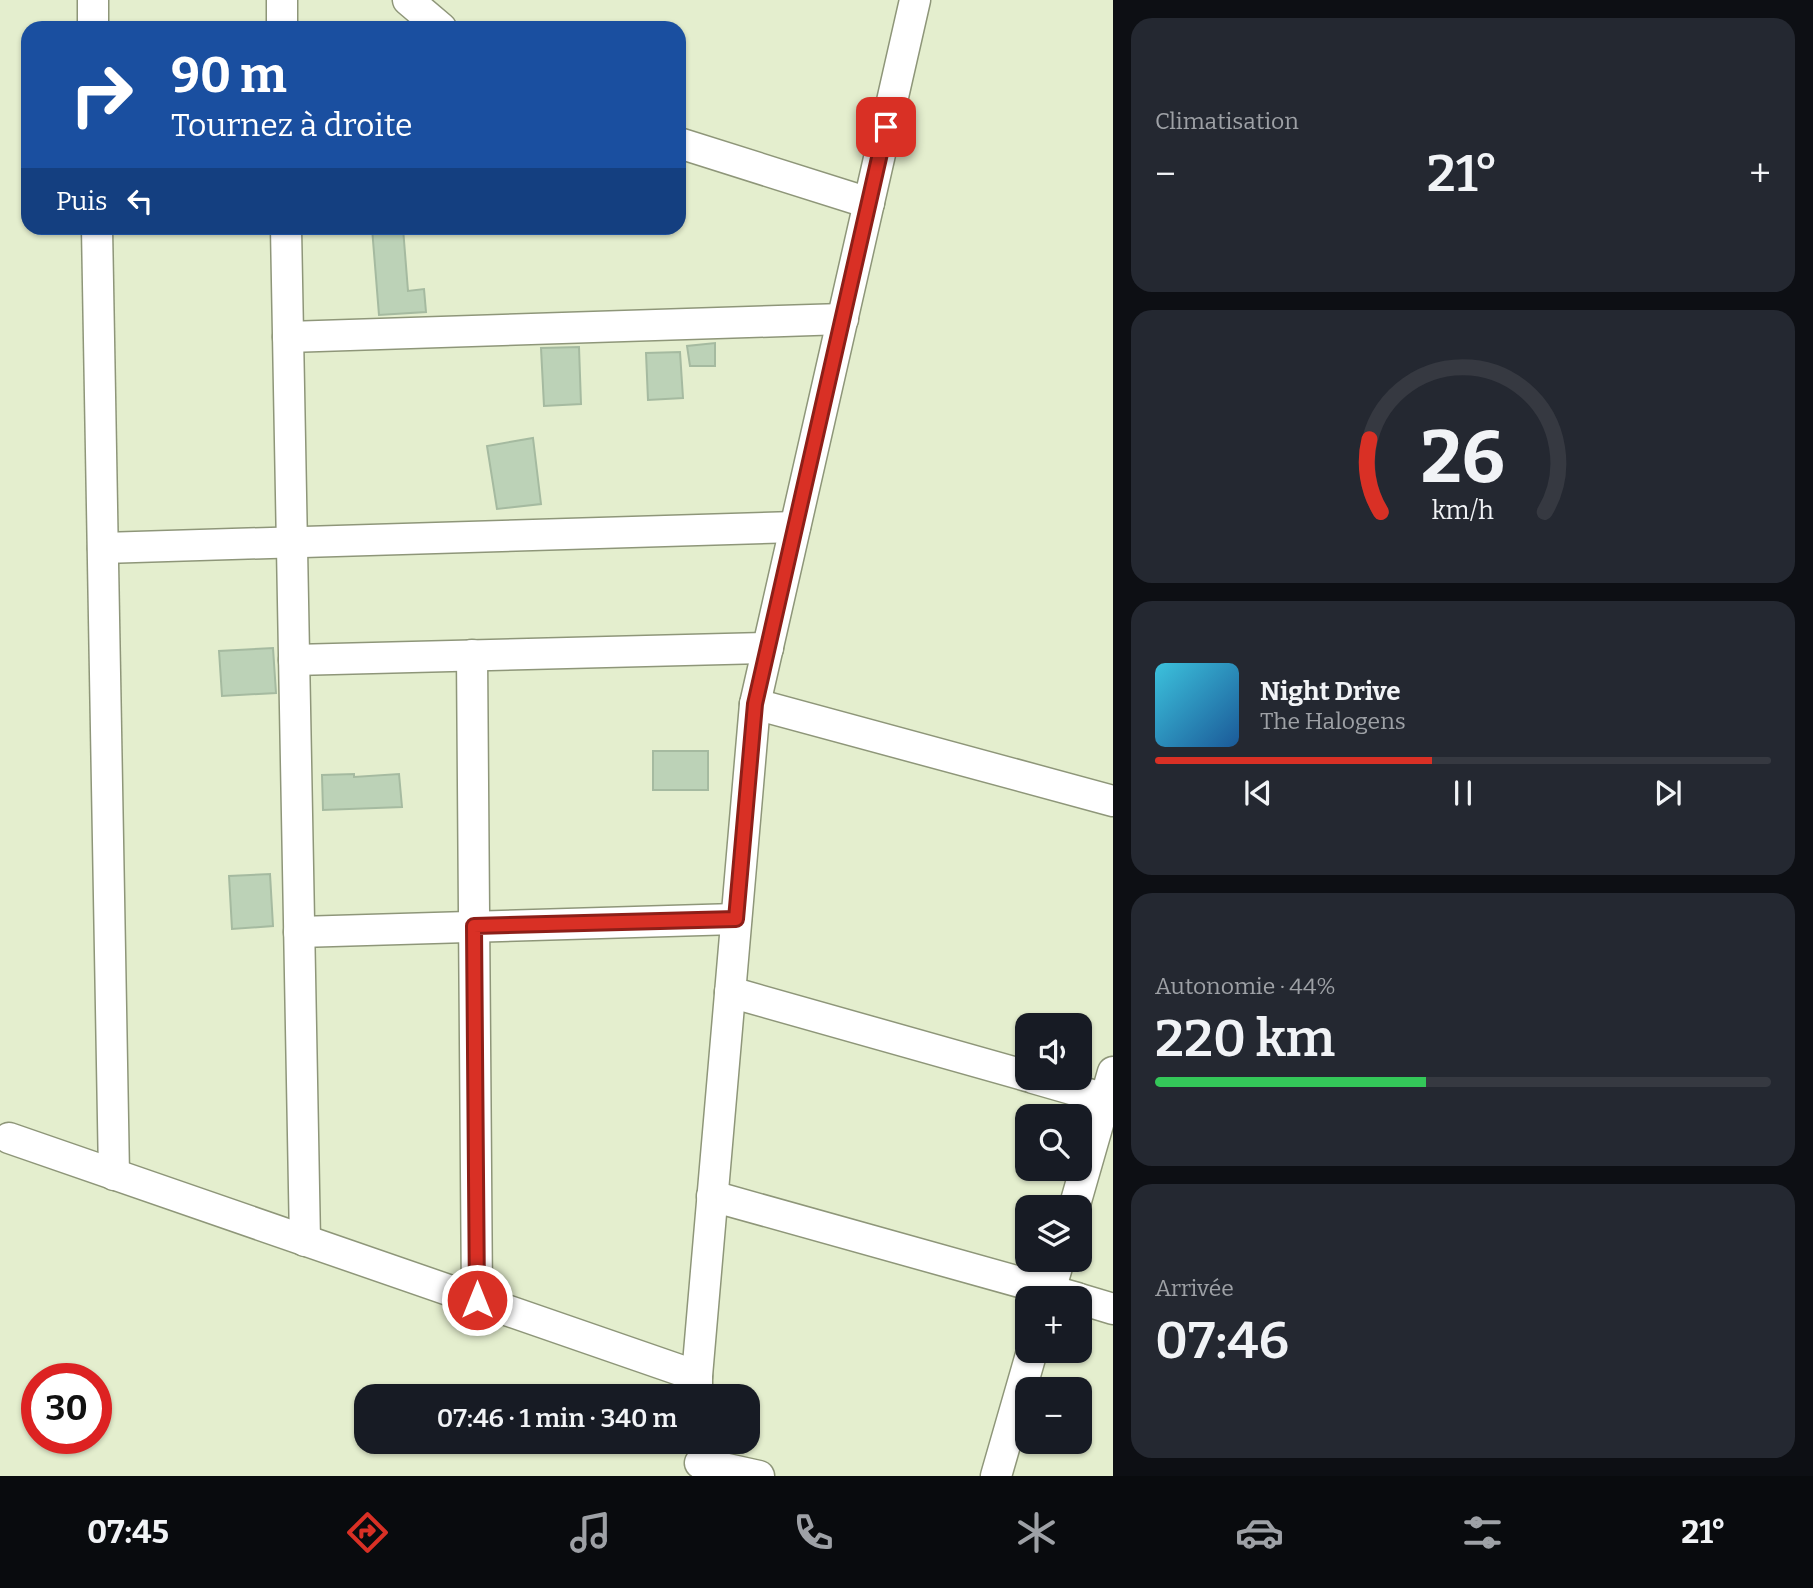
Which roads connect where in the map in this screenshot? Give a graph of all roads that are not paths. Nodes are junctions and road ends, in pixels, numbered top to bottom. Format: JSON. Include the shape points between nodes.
{"nodes":[{"id":1,"x":93,"y":0,"type":"edge"},
{"id":2,"x":282,"y":0,"type":"edge"},
{"id":3,"x":408,"y":0,"type":"edge"},
{"id":4,"x":915,"y":0,"type":"edge"},
{"id":5,"x":93,"y":21,"type":"edge"},
{"id":6,"x":282,"y":21,"type":"edge"},
{"id":7,"x":433,"y":21,"type":"edge"},
{"id":8,"x":686,"y":146,"type":"edge"},
{"id":9,"x":869,"y":203,"type":"junction"},
{"id":10,"x":97,"y":235,"type":"edge"},
{"id":11,"x":286,"y":235,"type":"edge"},
{"id":12,"x":843,"y":319,"type":"junction"},
{"id":13,"x":288,"y":337,"type":"junction"},
{"id":14,"x":795,"y":527,"type":"junction"},
{"id":15,"x":292,"y":542,"type":"junction"},
{"id":16,"x":103,"y":548,"type":"junction"},
{"id":17,"x":768,"y":649,"type":"junction"},
{"id":18,"x":472,"y":655,"type":"junction"},
{"id":19,"x":294,"y":660,"type":"junction"},
{"id":20,"x":755,"y":704,"type":"junction"},
{"id":21,"x":1113,"y":801,"type":"edge"},
{"id":22,"x":736,"y":919,"type":"junction"},
{"id":23,"x":474,"y":926,"type":"junction"},
{"id":24,"x":299,"y":932,"type":"junction"},
{"id":25,"x":730,"y":992,"type":"junction"},
{"id":26,"x":1015,"y":1073,"type":"edge"},
{"id":27,"x":1092,"y":1088,"type":"edge"},
{"id":28,"x":1110,"y":1091,"type":"edge"},
{"id":29,"x":9,"y":1138,"type":"dead end"},
{"id":30,"x":114,"y":1175,"type":"junction"},
{"id":31,"x":1078,"y":1195,"type":"edge"},
{"id":32,"x":712,"y":1196,"type":"junction"},
{"id":33,"x":305,"y":1241,"type":"junction"},
{"id":34,"x":1025,"y":1286,"type":"edge"},
{"id":35,"x":477,"y":1300,"type":"junction"},
{"id":36,"x":1092,"y":1304,"type":"edge"},
{"id":37,"x":1113,"y":1309,"type":"edge"},
{"id":38,"x":1029,"y":1363,"type":"edge"},
{"id":39,"x":692,"y":1384,"type":"edge"},
{"id":40,"x":697,"y":1384,"type":"edge"},
{"id":41,"x":699,"y":1460,"type":"edge"},
{"id":42,"x":759,"y":1476,"type":"edge"},
{"id":43,"x":996,"y":1476,"type":"edge"}],
"edges":[{"from":1,"to":5,"type":"street"},
{"from":2,"to":6,"type":"street"},
{"from":3,"to":7,"type":"street"},
{"from":4,"to":9,"type":"street"},
{"from":8,"to":9,"type":"street"},
{"from":9,"to":12,"type":"street"},
{"from":10,"to":16,"type":"street"},
{"from":11,"to":13,"type":"street"},
{"from":12,"to":13,"type":"street"},
{"from":12,"to":14,"type":"street"},
{"from":13,"to":15,"type":"street"},
{"from":14,"to":15,"type":"street"},
{"from":14,"to":17,"type":"street"},
{"from":15,"to":16,"type":"street"},
{"from":15,"to":19,"type":"street"},
{"from":16,"to":30,"type":"street"},
{"from":17,"to":18,"type":"street"},
{"from":17,"to":20,"type":"street"},
{"from":18,"to":19,"type":"street"},
{"from":18,"to":23,"type":"street"},
{"from":19,"to":24,"type":"street"},
{"from":20,"to":21,"type":"street"},
{"from":20,"to":22,"type":"street"},
{"from":22,"to":23,"type":"street"},
{"from":22,"to":25,"type":"street"},
{"from":23,"to":24,"type":"street"},
{"from":23,"to":35,"type":"street"},
{"from":24,"to":33,"type":"street"},
{"from":25,"to":26,"type":"street"},
{"from":25,"to":32,"type":"street"},
{"from":27,"to":28,"type":"street"},
{"from":28,"to":31,"type":"street"},
{"from":29,"to":30,"type":"street"},
{"from":30,"to":33,"type":"street"},
{"from":32,"to":34,"type":"street"},
{"from":32,"to":40,"type":"street"},
{"from":33,"to":35,"type":"street"},
{"from":35,"to":39,"type":"street"},
{"from":36,"to":37,"type":"street"},
{"from":38,"to":43,"type":"street"},
{"from":41,"to":42,"type":"street"}]}
